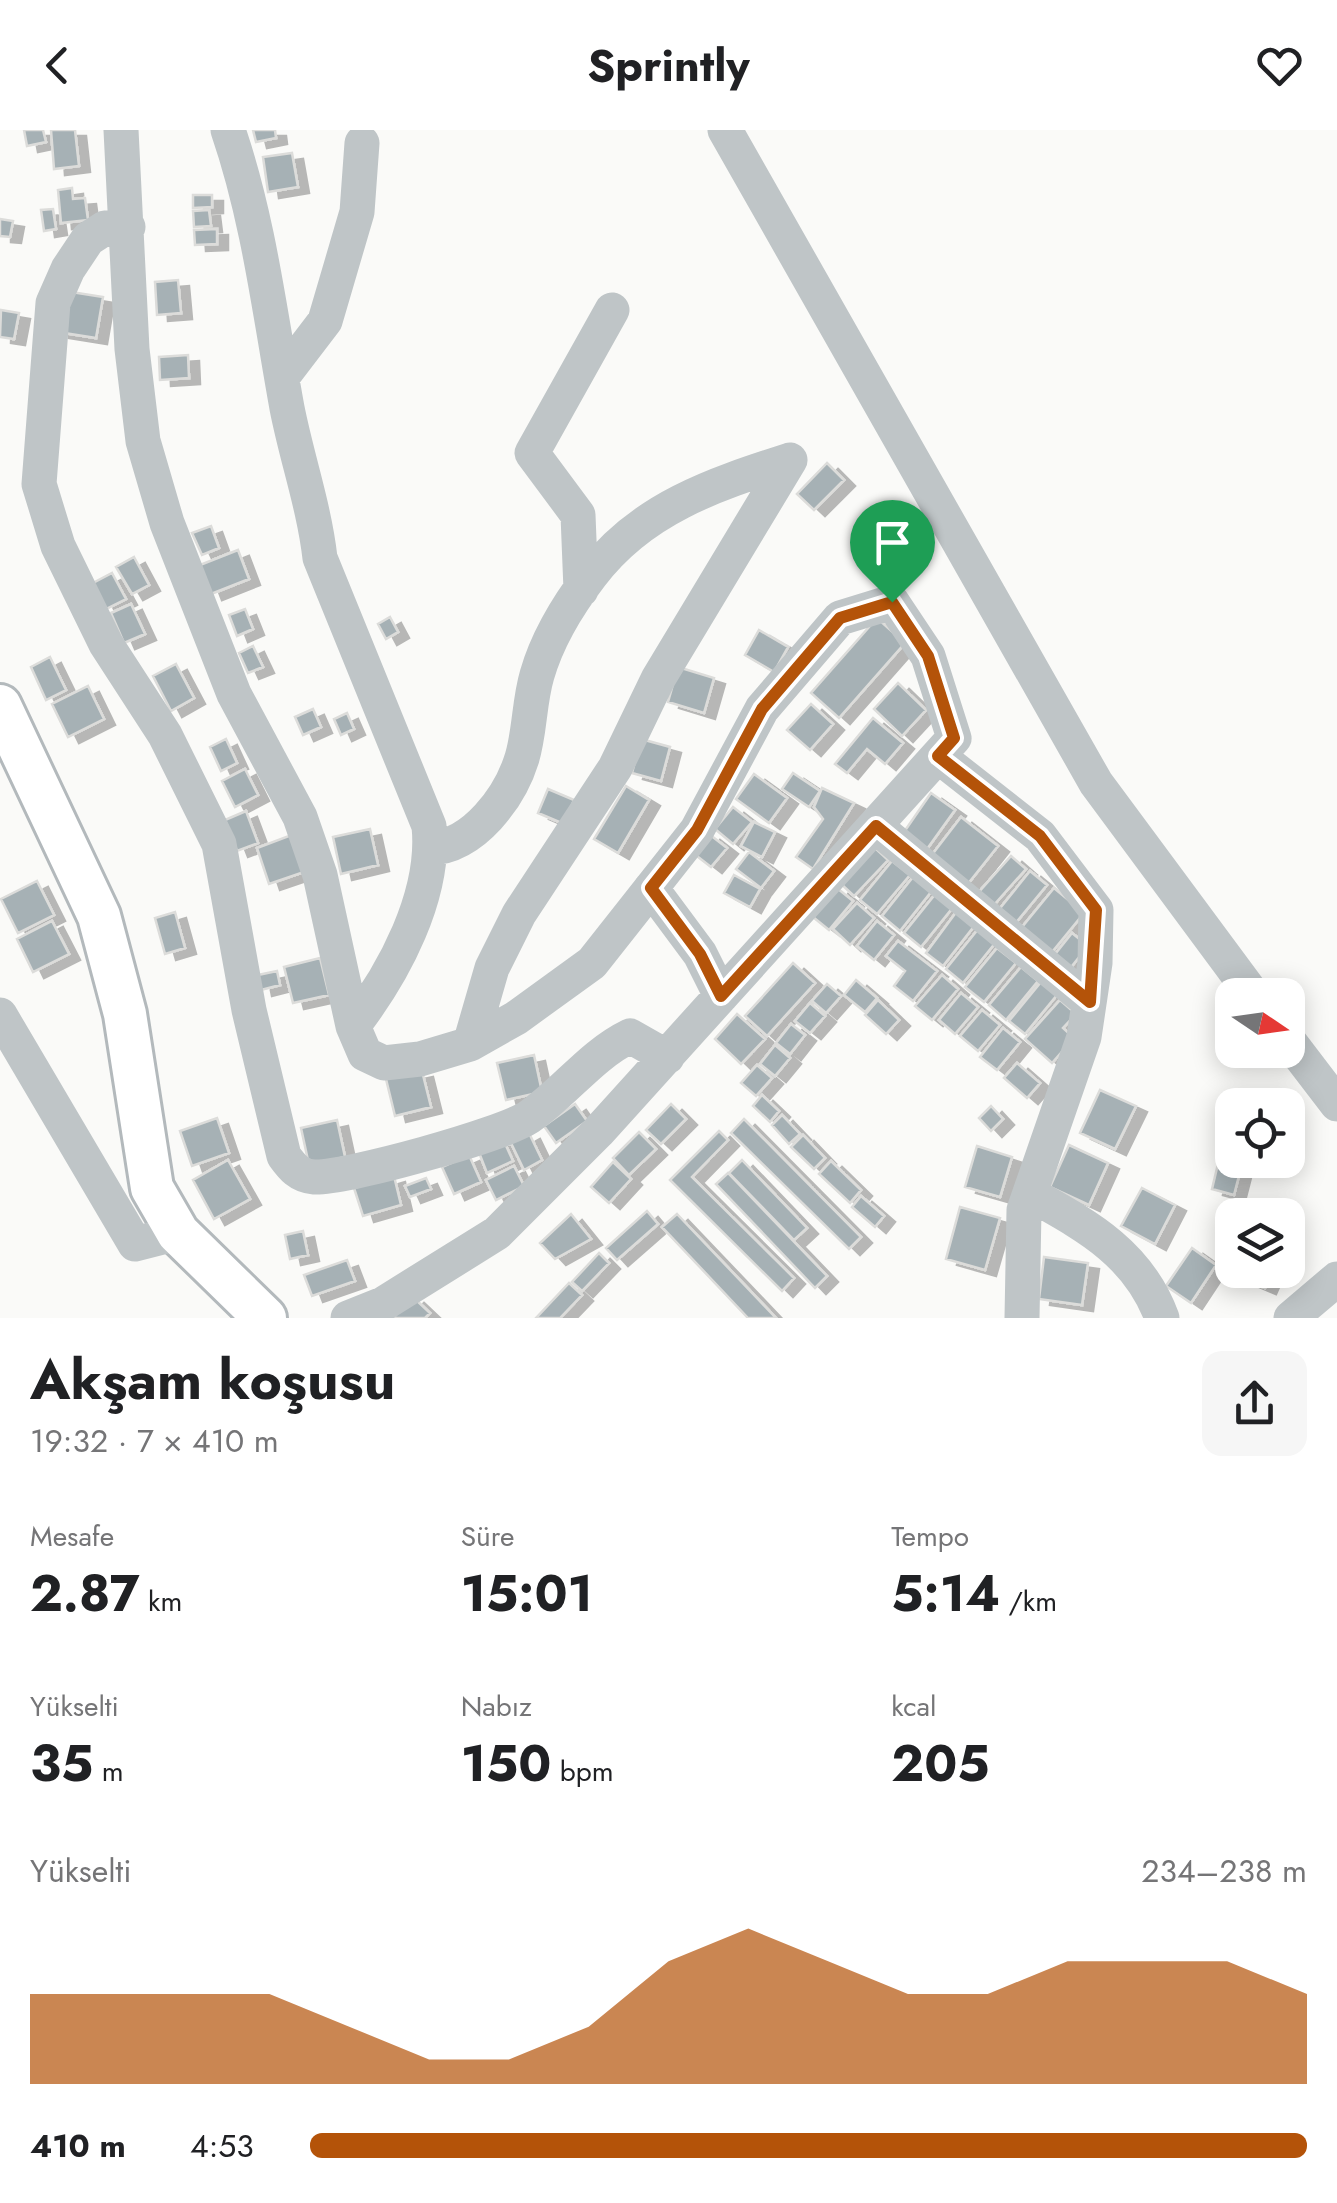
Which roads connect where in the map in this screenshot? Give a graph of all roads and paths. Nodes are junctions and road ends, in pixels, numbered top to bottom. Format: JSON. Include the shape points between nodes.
{"nodes":[{"id":1,"x":121,"y":130,"type":"edge"},
{"id":2,"x":228,"y":130,"type":"edge"},
{"id":3,"x":725,"y":130,"type":"edge"},
{"id":4,"x":362,"y":143,"type":"dead end"},
{"id":5,"x":128,"y":227,"type":"junction"},
{"id":6,"x":612,"y":310,"type":"dead end"},
{"id":7,"x":283,"y":376,"type":"junction"},
{"id":8,"x":581,"y":590,"type":"junction"},
{"id":9,"x":0,"y":706,"type":"edge"},
{"id":10,"x":938,"y":756,"type":"junction"},
{"id":11,"x":876,"y":826,"type":"junction"},
{"id":12,"x":431,"y":848,"type":"junction"},
{"id":13,"x":651,"y":888,"type":"junction"},
{"id":14,"x":1240,"y":978,"type":"edge"},
{"id":15,"x":721,"y":996,"type":"junction"},
{"id":16,"x":1090,"y":1002,"type":"junction"},
{"id":17,"x":0,"y":1016,"type":"edge"},
{"id":18,"x":353,"y":1026,"type":"junction"},
{"id":19,"x":470,"y":1044,"type":"junction"},
{"id":20,"x":667,"y":1057,"type":"junction"},
{"id":21,"x":1305,"y":1062,"type":"edge"},
{"id":22,"x":1337,"y":1104,"type":"edge"},
{"id":23,"x":1030,"y":1194,"type":"junction"},
{"id":24,"x":178,"y":1233,"type":"junction"},
{"id":25,"x":1337,"y":1279,"type":"edge"},
{"id":26,"x":265,"y":1318,"type":"edge"},
{"id":27,"x":348,"y":1318,"type":"edge"},
{"id":28,"x":1022,"y":1318,"type":"edge"},
{"id":29,"x":1162,"y":1318,"type":"edge"},
{"id":30,"x":1291,"y":1318,"type":"edge"}],
"edges":[{"from":1,"to":5,"type":"street"},
{"from":2,"to":7,"type":"street","via":[[246,184]]},
{"from":3,"to":14,"type":"street","via":[[1096,783]]},
{"from":4,"to":7,"type":"street","via":[[357,212],[325,322]]},
{"from":5,"to":18,"type":"street","via":[[136,393],[156,489],[234,694],[300,817],[320,875]]},
{"from":5,"to":20,"type":"street","via":[[105,228],[88,239],[53,303],[39,484],[58,546],[106,644],[165,735],[218,844],[284,1156],[296,1172],[314,1177],[392,1163],[525,1120],[607,1047],[630,1036]]},
{"from":6,"to":8,"type":"street","via":[[532,453],[578,515]]},
{"from":7,"to":12,"type":"street","via":[[320,558],[408,769]]},
{"from":8,"to":12,"type":"street","via":[[537,674],[521,762],[478,829],[465,841]]},
{"from":8,"to":19,"type":"street","via":[[633,530],[670,505],[790,460],[658,678],[616,768],[519,914],[492,968]]},
{"from":9,"to":24,"type":"main road","via":[[99,916],[125,1014],[152,1188]]},
{"from":10,"to":11,"type":"street"},
{"from":10,"to":13,"type":"street","via":[[954,738],[928,656],[892,602],[840,618],[762,709],[697,830]]},
{"from":10,"to":16,"type":"street","via":[[1040,836],[1096,910]]},
{"from":11,"to":15,"type":"street"},
{"from":11,"to":16,"type":"street"},
{"from":12,"to":18,"type":"street","via":[[418,904],[377,995]]},
{"from":13,"to":15,"type":"street","via":[[700,954]]},
{"from":13,"to":19,"type":"street","via":[[592,963]]},
{"from":15,"to":20,"type":"street"},
{"from":16,"to":23,"type":"street"},
{"from":17,"to":24,"type":"street","via":[[135,1244]]},
{"from":18,"to":19,"type":"street","via":[[365,1054],[384,1062]]},
{"from":20,"to":27,"type":"street","via":[[497,1233],[383,1304]]},
{"from":21,"to":22,"type":"street"},
{"from":23,"to":28,"type":"street"},
{"from":23,"to":29,"type":"street","via":[[1104,1236],[1153,1293]]},
{"from":24,"to":26,"type":"main road"},
{"from":25,"to":30,"type":"street"}]}
